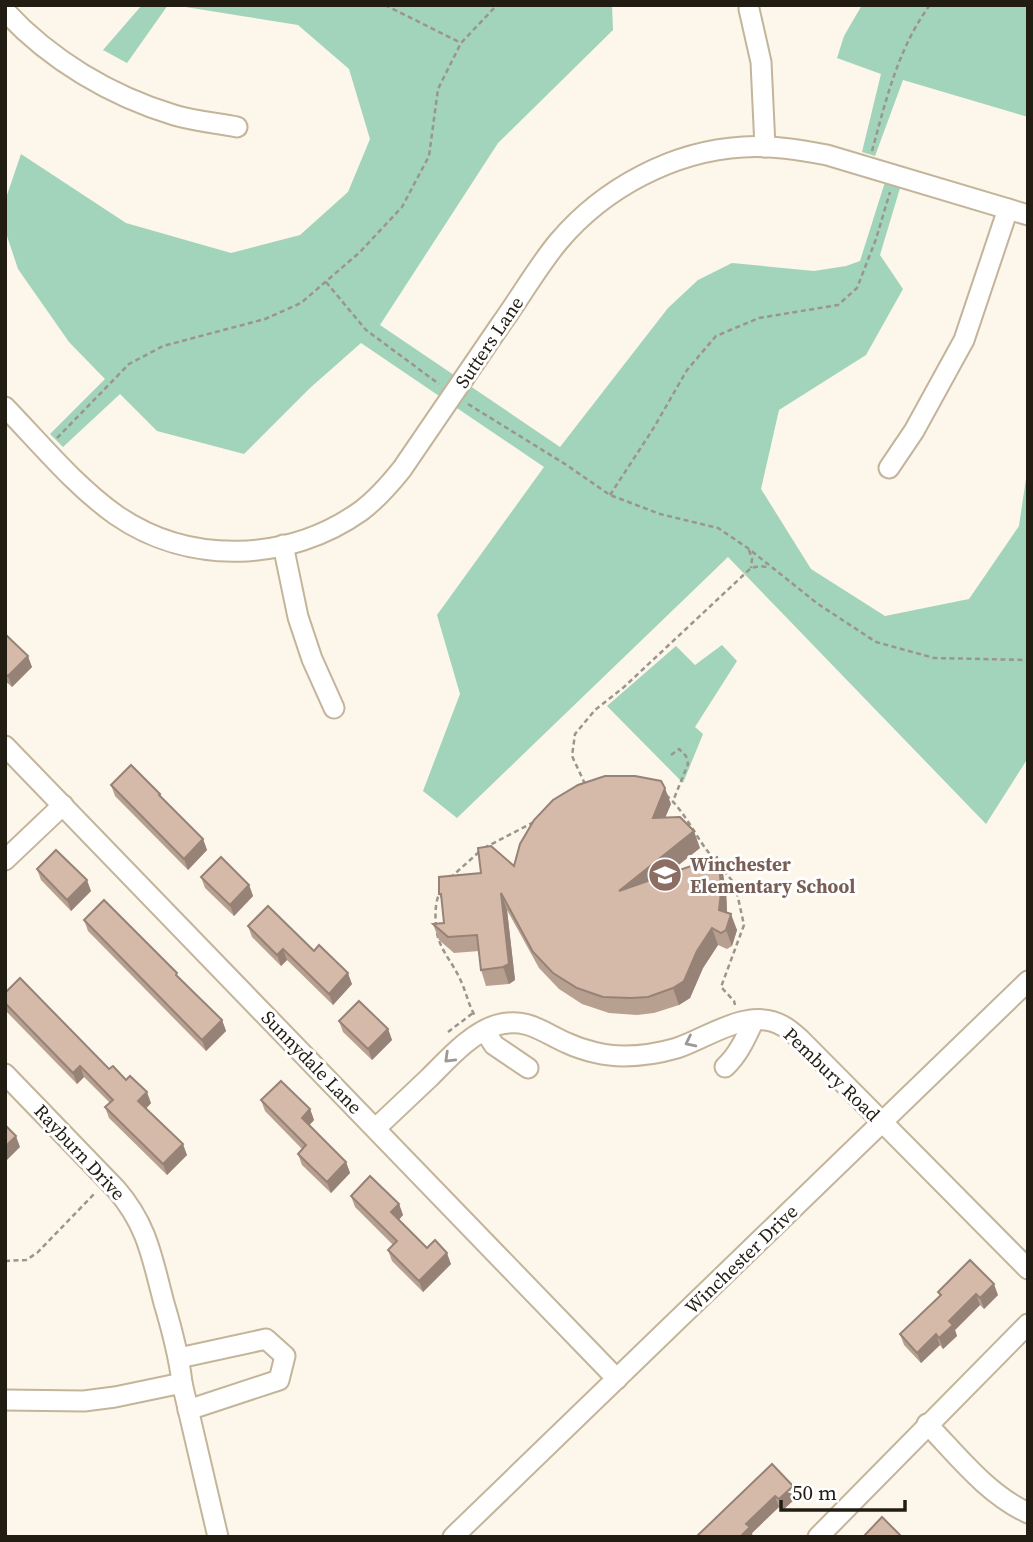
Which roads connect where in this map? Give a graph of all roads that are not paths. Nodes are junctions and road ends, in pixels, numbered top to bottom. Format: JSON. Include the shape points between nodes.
{"nodes":[{"id":1,"x":749,"y":9,"type":"dead end"},
{"id":2,"x":5,"y":11,"type":"edge"},
{"id":3,"x":237,"y":127,"type":"dead end"},
{"id":4,"x":765,"y":147,"type":"junction"},
{"id":5,"x":1008,"y":209,"type":"junction"},
{"id":6,"x":1028,"y":215,"type":"edge"},
{"id":7,"x":5,"y":407,"type":"edge"},
{"id":8,"x":889,"y":468,"type":"dead end"},
{"id":9,"x":283,"y":545,"type":"junction"},
{"id":10,"x":334,"y":708,"type":"dead end"},
{"id":11,"x":5,"y":746,"type":"edge"},
{"id":12,"x":63,"y":805,"type":"junction"},
{"id":13,"x":5,"y":860,"type":"edge"},
{"id":14,"x":1028,"y":981,"type":"edge"},
{"id":15,"x":747,"y":1021,"type":"junction"},
{"id":16,"x":485,"y":1031,"type":"junction"},
{"id":17,"x":725,"y":1067,"type":"dead end"},
{"id":18,"x":528,"y":1068,"type":"dead end"},
{"id":19,"x":5,"y":1074,"type":"edge"},
{"id":20,"x":882,"y":1122,"type":"junction"},
{"id":21,"x":376,"y":1128,"type":"junction"},
{"id":22,"x":1028,"y":1269,"type":"edge"},
{"id":23,"x":1028,"y":1324,"type":"edge"},
{"id":24,"x":179,"y":1358,"type":"junction"},
{"id":25,"x":617,"y":1379,"type":"junction"},
{"id":26,"x":182,"y":1383,"type":"junction"},
{"id":27,"x":5,"y":1400,"type":"edge"},
{"id":28,"x":188,"y":1410,"type":"junction"},
{"id":29,"x":927,"y":1424,"type":"junction"},
{"id":30,"x":1028,"y":1513,"type":"edge"},
{"id":31,"x":218,"y":1537,"type":"edge"},
{"id":32,"x":453,"y":1537,"type":"edge"},
{"id":33,"x":818,"y":1537,"type":"edge"}],
"edges":[{"from":1,"to":4,"type":"street","via":[[761,62]]},
{"from":2,"to":3,"type":"street","via":[[62,60],[111,90],[176,116]]},
{"from":4,"to":5,"type":"street","name":"Sutters Lane","via":[[827,155]]},
{"from":4,"to":9,"type":"street","name":"Sutters Lane","via":[[724,149],[677,160],[630,182],[594,207],[558,243],[386,489],[338,526]]},
{"from":5,"to":6,"type":"street","name":"Sutters Lane"},
{"from":5,"to":8,"type":"street","via":[[964,340]]},
{"from":7,"to":9,"type":"street","name":"Sutters Lane","via":[[96,500],[129,523],[189,548],[237,553]]},
{"from":9,"to":10,"type":"street","via":[[298,617]]},
{"from":11,"to":12,"type":"street","name":"Sunnydale Lane"},
{"from":12,"to":13,"type":"street"},
{"from":12,"to":21,"type":"street","name":"Sunnydale Lane"},
{"from":14,"to":20,"type":"street","name":"Winchester Drive"},
{"from":15,"to":16,"type":"street","one_way":true,"via":[[714,1030],[678,1048],[622,1056],[593,1052],[531,1024],[496,1025]]},
{"from":15,"to":17,"type":"street","via":[[741,1046]]},
{"from":15,"to":20,"type":"street","name":"Pembury Road","via":[[781,1024]]},
{"from":16,"to":18,"type":"street","via":[[494,1045]]},
{"from":16,"to":21,"type":"street","one_way":true,"via":[[468,1040]]},
{"from":19,"to":24,"type":"street","name":"Rayburn Drive","via":[[130,1205],[144,1232]]},
{"from":20,"to":22,"type":"street","name":"Pembury Road"},
{"from":20,"to":25,"type":"street","name":"Winchester Drive"},
{"from":21,"to":25,"type":"street","name":"Sunnydale Lane"},
{"from":23,"to":29,"type":"street"},
{"from":24,"to":26,"type":"street","name":"Rayburn Drive"},
{"from":24,"to":28,"type":"street","via":[[266,1339],[285,1356],[279,1380]]},
{"from":25,"to":32,"type":"street","name":"Winchester Drive"},
{"from":26,"to":27,"type":"street","via":[[84,1401]]},
{"from":26,"to":28,"type":"street","name":"Rayburn Drive"},
{"from":28,"to":31,"type":"street","name":"Rayburn Drive"},
{"from":29,"to":30,"type":"street","via":[[985,1485]]},
{"from":29,"to":33,"type":"street"}]}
